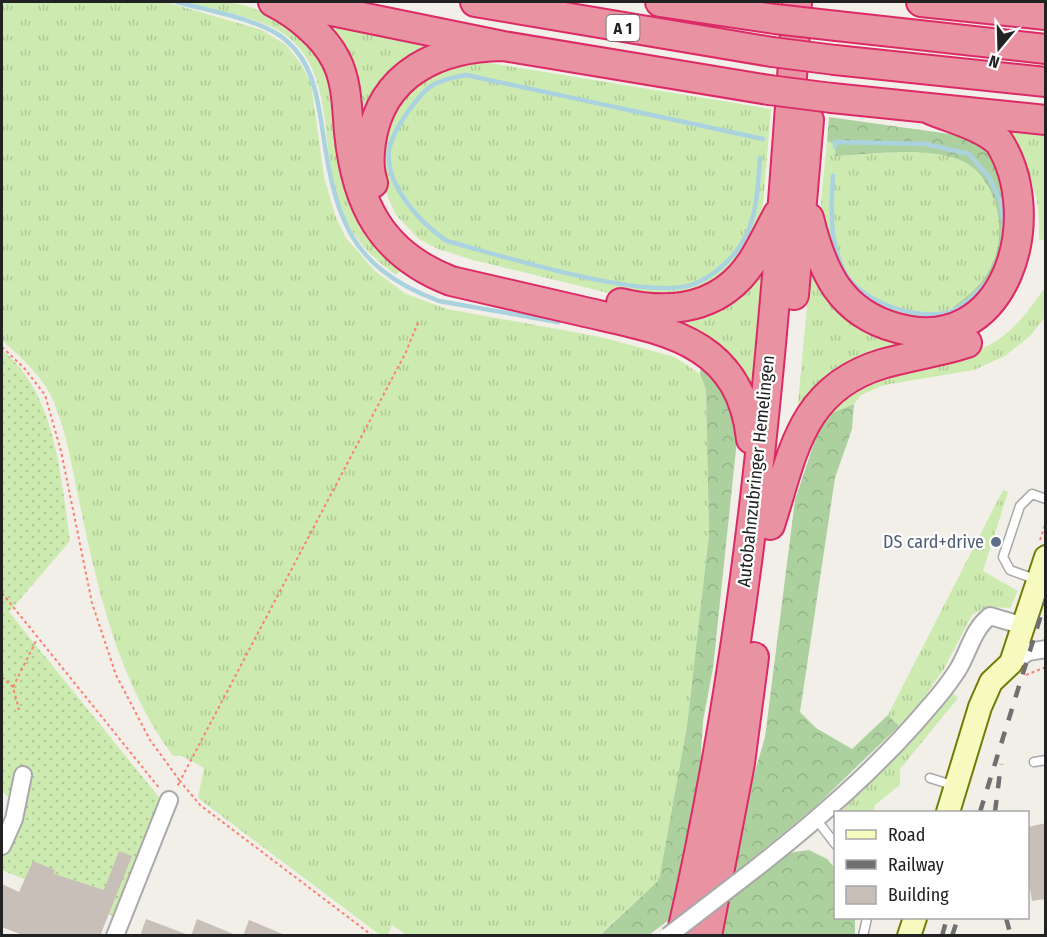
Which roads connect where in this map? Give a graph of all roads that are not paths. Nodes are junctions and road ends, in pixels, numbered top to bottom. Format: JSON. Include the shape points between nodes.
{"nodes":[{"id":1,"x":273,"y":2,"type":"edge"},
{"id":2,"x":288,"y":2,"type":"edge"},
{"id":3,"x":475,"y":2,"type":"edge"},
{"id":4,"x":660,"y":2,"type":"edge"},
{"id":5,"x":797,"y":2,"type":"edge"},
{"id":6,"x":817,"y":2,"type":"edge"},
{"id":7,"x":930,"y":2,"type":"edge"},
{"id":8,"x":1046,"y":15,"type":"edge"},
{"id":9,"x":503,"y":46,"type":"junction"},
{"id":10,"x":1046,"y":49,"type":"edge"},
{"id":11,"x":1046,"y":82,"type":"edge"},
{"id":12,"x":929,"y":109,"type":"junction"},
{"id":13,"x":1046,"y":120,"type":"edge"},
{"id":14,"x":793,"y":201,"type":"junction"},
{"id":15,"x":1017,"y":308,"type":"dead end"},
{"id":16,"x":756,"y":484,"type":"junction"},
{"id":17,"x":1046,"y":499,"type":"edge"},
{"id":18,"x":770,"y":525,"type":"junction"},
{"id":19,"x":1046,"y":557,"type":"edge"},
{"id":20,"x":1038,"y":580,"type":"junction"},
{"id":21,"x":1024,"y":626,"type":"junction"},
{"id":22,"x":1046,"y":649,"type":"edge"},
{"id":23,"x":1016,"y":671,"type":"junction"},
{"id":24,"x":1046,"y":760,"type":"edge"},
{"id":25,"x":1034,"y":762,"type":"dead end"},
{"id":26,"x":24,"y":775,"type":"dead end"},
{"id":27,"x":930,"y":778,"type":"dead end"},
{"id":28,"x":956,"y":786,"type":"junction"},
{"id":29,"x":169,"y":800,"type":"road end"},
{"id":30,"x":949,"y":811,"type":"edge"},
{"id":31,"x":816,"y":819,"type":"junction"},
{"id":32,"x":834,"y":842,"type":"edge"},
{"id":33,"x":2,"y":846,"type":"edge"},
{"id":34,"x":867,"y":919,"type":"edge"},
{"id":35,"x":915,"y":919,"type":"edge"},
{"id":36,"x":114,"y":936,"type":"edge"},
{"id":37,"x":668,"y":936,"type":"edge"},
{"id":38,"x":681,"y":936,"type":"edge"},
{"id":39,"x":707,"y":936,"type":"edge"},
{"id":40,"x":864,"y":936,"type":"edge"},
{"id":41,"x":909,"y":936,"type":"edge"}],
"edges":[{"from":1,"to":16,"type":"highway","via":[[303,22],[337,61],[364,203],[380,231],[400,253],[426,271],[451,281],[641,325],[697,346],[735,382],[746,403]]},
{"from":2,"to":9,"type":"highway"},
{"from":3,"to":11,"type":"highway","number":"A 1","bridge":true,"via":[[772,52]]},
{"from":4,"to":10,"type":"highway","number":"A 1","bridge":true,"via":[[774,19]]},
{"from":5,"to":14,"type":"highway","name":"Autobahnzubringer Hemelingen"},
{"from":6,"to":14,"type":"highway","name":"Autobahnzubringer Hemelingen"},
{"from":7,"to":8,"type":"highway"},
{"from":9,"to":12,"type":"highway","bridge":true,"via":[[769,90]]},
{"from":9,"to":14,"type":"highway","via":[[467,48],[416,67],[384,103],[373,128],[371,179],[381,206],[391,226],[432,256],[634,306],[661,310],[693,306],[721,293],[741,276]]},
{"from":12,"to":13,"type":"highway"},
{"from":12,"to":14,"type":"highway","via":[[981,129],[998,142],[1014,159],[1029,188],[1034,213],[1033,243],[1009,294],[987,315],[950,331],[931,334],[878,323],[855,309],[838,291]]},
{"from":14,"to":16,"type":"highway","name":"Autobahnzubringer Hemelingen"},
{"from":14,"to":18,"type":"highway","name":"Autobahnzubringer Hemelingen"},
{"from":15,"to":18,"type":"highway","via":[[973,341],[882,364],[851,376],[832,389],[802,428]]},
{"from":16,"to":38,"type":"highway","name":"Autobahnzubringer Hemelingen","via":[[728,704]]},
{"from":17,"to":20,"type":"lane","via":[[1032,494],[1020,506],[1003,557],[1010,570]]},
{"from":18,"to":39,"type":"highway","name":"Autobahnzubringer Hemelingen","via":[[740,763]]},
{"from":19,"to":20,"type":"street"},
{"from":20,"to":21,"type":"street"},
{"from":21,"to":23,"type":"street"},
{"from":21,"to":31,"type":"street","via":[[990,616],[981,623],[958,670],[930,706],[875,766]]},
{"from":22,"to":23,"type":"street","via":[[1028,652]]},
{"from":23,"to":28,"type":"street","via":[[991,682]]},
{"from":24,"to":25,"type":"lane"},
{"from":26,"to":33,"type":"street","via":[[14,819]]},
{"from":27,"to":28,"type":"lane"},
{"from":28,"to":30,"type":"street"},
{"from":29,"to":36,"type":"street"},
{"from":31,"to":32,"type":"lane"},
{"from":31,"to":37,"type":"street","bridge":true},
{"from":34,"to":40,"type":"lane"},
{"from":35,"to":41,"type":"street"}]}
